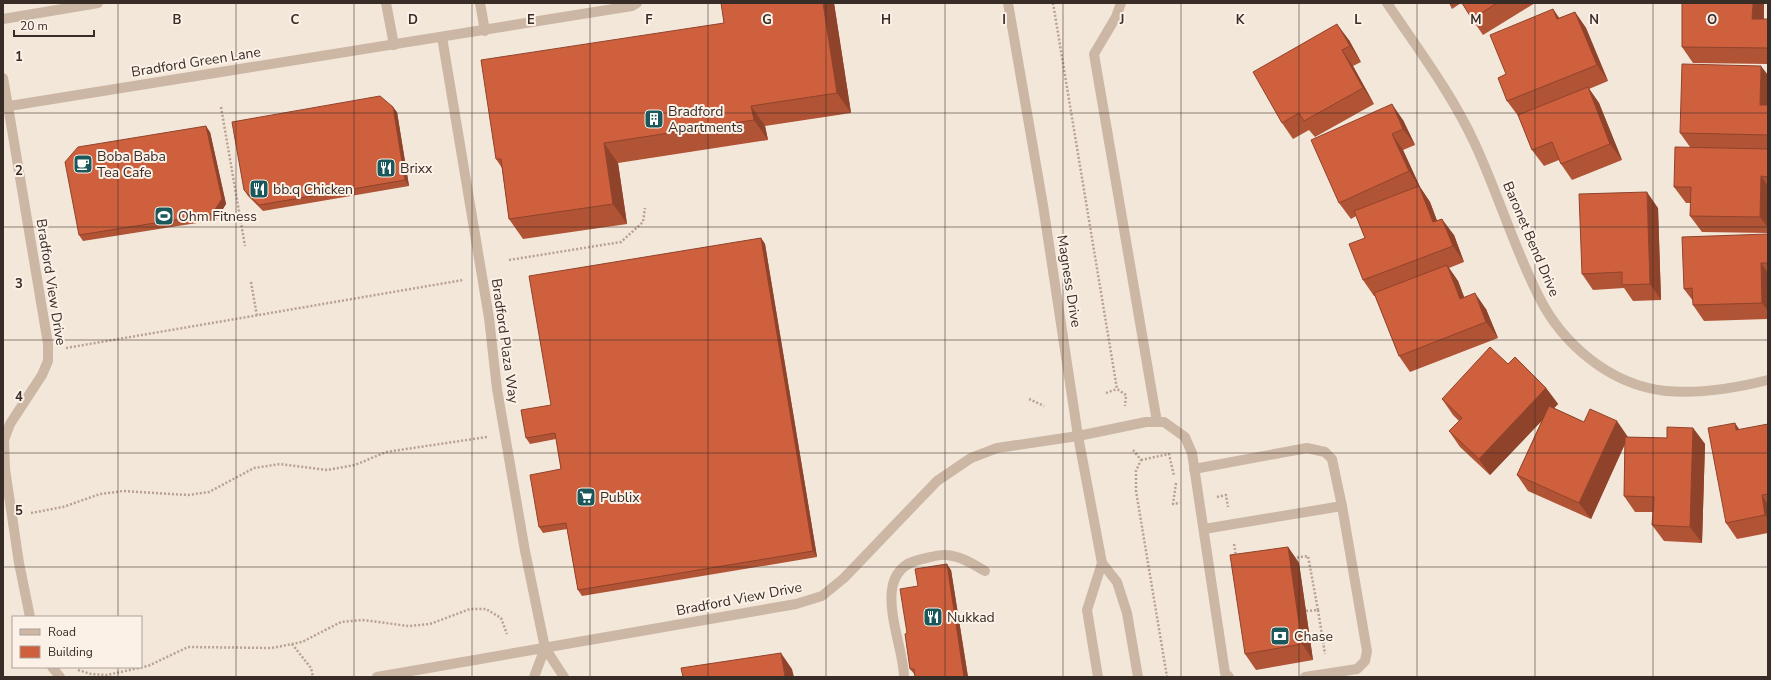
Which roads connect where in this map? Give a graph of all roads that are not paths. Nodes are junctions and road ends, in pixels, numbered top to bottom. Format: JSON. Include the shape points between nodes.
{"nodes":[{"id":1,"x":98,"y":3,"type":"edge"},
{"id":2,"x":386,"y":3,"type":"edge"},
{"id":3,"x":480,"y":3,"type":"edge"},
{"id":4,"x":637,"y":3,"type":"edge"},
{"id":5,"x":1008,"y":3,"type":"edge"},
{"id":6,"x":1121,"y":3,"type":"edge"},
{"id":7,"x":1387,"y":3,"type":"edge"},
{"id":8,"x":3,"y":19,"type":"edge"},
{"id":9,"x":485,"y":31,"type":"junction"},
{"id":10,"x":442,"y":38,"type":"junction"},
{"id":11,"x":394,"y":45,"type":"junction"},
{"id":12,"x":3,"y":78,"type":"edge"},
{"id":13,"x":6,"y":107,"type":"edge"},
{"id":14,"x":1768,"y":380,"type":"edge"},
{"id":15,"x":1157,"y":422,"type":"junction"},
{"id":16,"x":1078,"y":436,"type":"junction"},
{"id":17,"x":1194,"y":469,"type":"junction"},
{"id":18,"x":1342,"y":506,"type":"junction"},
{"id":19,"x":1204,"y":529,"type":"junction"},
{"id":20,"x":1102,"y":563,"type":"junction"},
{"id":21,"x":985,"y":571,"type":"dead end"},
{"id":22,"x":30,"y":616,"type":"edge"},
{"id":23,"x":544,"y":648,"type":"junction"},
{"id":24,"x":53,"y":668,"type":"edge"},
{"id":25,"x":60,"y":677,"type":"edge"},
{"id":26,"x":377,"y":677,"type":"edge"},
{"id":27,"x":534,"y":677,"type":"edge"},
{"id":28,"x":564,"y":677,"type":"edge"},
{"id":29,"x":904,"y":677,"type":"edge"},
{"id":30,"x":1098,"y":677,"type":"edge"},
{"id":31,"x":1138,"y":677,"type":"edge"},
{"id":32,"x":1229,"y":677,"type":"edge"},
{"id":33,"x":1305,"y":677,"type":"edge"}],
"edges":[{"from":1,"to":8,"type":"street"},
{"from":2,"to":11,"type":"street"},
{"from":3,"to":9,"type":"street"},
{"from":4,"to":9,"type":"street","name":"Bradford Green Lane","via":[[632,6]]},
{"from":5,"to":16,"type":"street","name":"Magness Drive","via":[[1043,205]]},
{"from":6,"to":15,"type":"street","via":[[1116,17],[1094,54]]},
{"from":7,"to":14,"type":"street","name":"Baronet Bend Drive","via":[[1442,85],[1475,144],[1538,296],[1560,330],[1578,348],[1606,371],[1632,383],[1665,391],[1695,392]]},
{"from":9,"to":10,"type":"street","name":"Bradford Green Lane"},
{"from":10,"to":11,"type":"street","name":"Bradford Green Lane"},
{"from":10,"to":23,"type":"street","name":"Bradford Plaza Way","via":[[489,318],[497,388]]},
{"from":11,"to":13,"type":"street","name":"Bradford Green Lane"},
{"from":12,"to":13,"type":"street","name":"Bradford View Drive"},
{"from":13,"to":22,"type":"street","name":"Bradford View Drive","via":[[48,344],[48,361],[42,375],[10,424],[4,440],[5,469]]},
{"from":15,"to":16,"type":"street","name":"Bradford View Drive","via":[[1134,424]]},
{"from":15,"to":17,"type":"street","via":[[1164,422],[1184,437],[1192,453]]},
{"from":16,"to":20,"type":"street","name":"Magness Drive"},
{"from":16,"to":23,"type":"street","name":"Bradford View Drive","via":[[996,448],[971,458],[937,481],[844,578],[822,596],[796,604]]},
{"from":17,"to":18,"type":"street","via":[[1307,448],[1325,452],[1332,459]]},
{"from":17,"to":19,"type":"street"},
{"from":18,"to":19,"type":"street"},
{"from":18,"to":33,"type":"street","via":[[1367,651],[1365,661],[1357,669]]},
{"from":19,"to":32,"type":"street","via":[[1225,673]]},
{"from":20,"to":30,"type":"street","name":"Magness Drive","via":[[1086,610]]},
{"from":20,"to":31,"type":"street","name":"Magness Drive","via":[[1117,582],[1127,613]]},
{"from":21,"to":29,"type":"street","via":[[964,559],[946,554],[913,561],[898,572],[892,585],[891,599]]},
{"from":23,"to":26,"type":"street","name":"Bradford View Drive"},
{"from":23,"to":27,"type":"street"},
{"from":23,"to":28,"type":"street","name":"Bradford Plaza Way"},
{"from":24,"to":25,"type":"street"}]}
